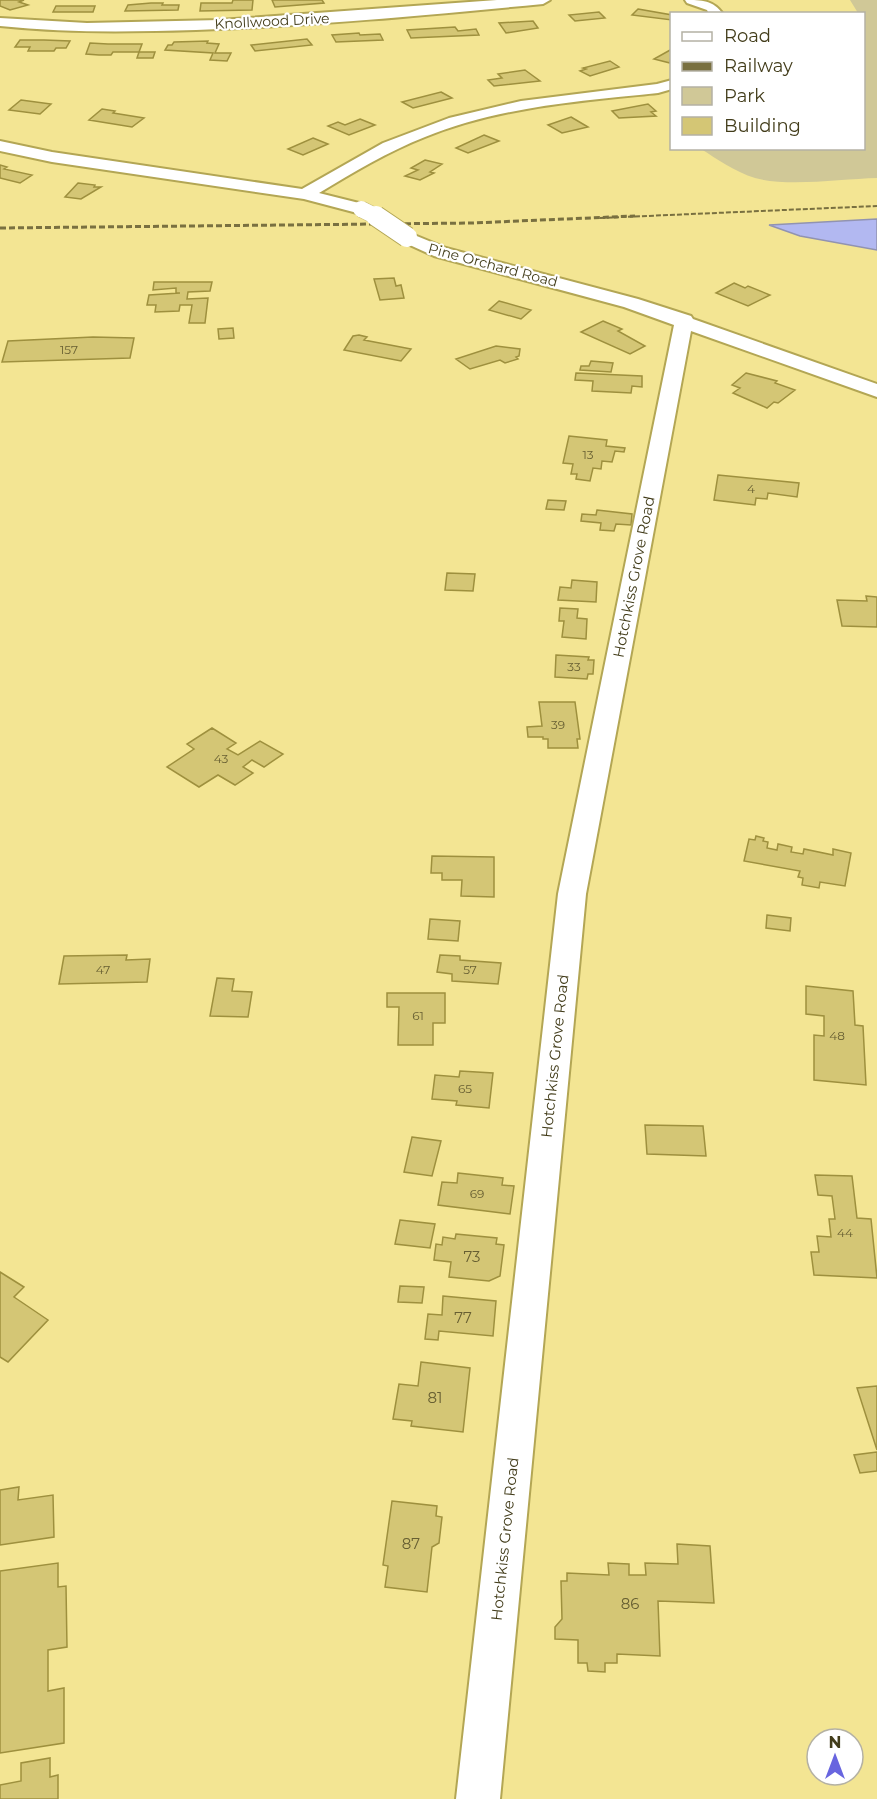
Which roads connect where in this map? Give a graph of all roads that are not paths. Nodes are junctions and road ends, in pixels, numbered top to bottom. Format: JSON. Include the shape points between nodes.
{"nodes":[{"id":1,"x":543,"y":0,"type":"edge"},
{"id":2,"x":692,"y":0,"type":"edge"},
{"id":3,"x":436,"y":5,"type":"edge"},
{"id":4,"x":715,"y":12,"type":"edge"},
{"id":5,"x":0,"y":22,"type":"edge"},
{"id":6,"x":670,"y":85,"type":"edge"},
{"id":7,"x":0,"y":146,"type":"edge"},
{"id":8,"x":305,"y":194,"type":"junction"},
{"id":9,"x":684,"y":320,"type":"junction"},
{"id":10,"x":877,"y":391,"type":"edge"},
{"id":11,"x":478,"y":1799,"type":"edge"}],
"edges":[{"from":1,"to":3,"type":"street","name":"Knollwood Drive"},
{"from":2,"to":4,"type":"street","via":[[712,7]]},
{"from":3,"to":5,"type":"street","name":"Knollwood Drive","via":[[236,24],[112,27]]},
{"from":6,"to":8,"type":"street","via":[[544,100],[471,116],[390,146]]},
{"from":7,"to":8,"type":"street","name":"Pine Orchard Road"},
{"from":8,"to":9,"type":"street","name":"Pine Orchard Road","bridge":true,"via":[[361,209],[418,244],[440,252]]},
{"from":9,"to":10,"type":"street","name":"Pine Orchard Road"},
{"from":9,"to":11,"type":"street","name":"Hotchkiss Grove Road","via":[[572,894]]}]}
